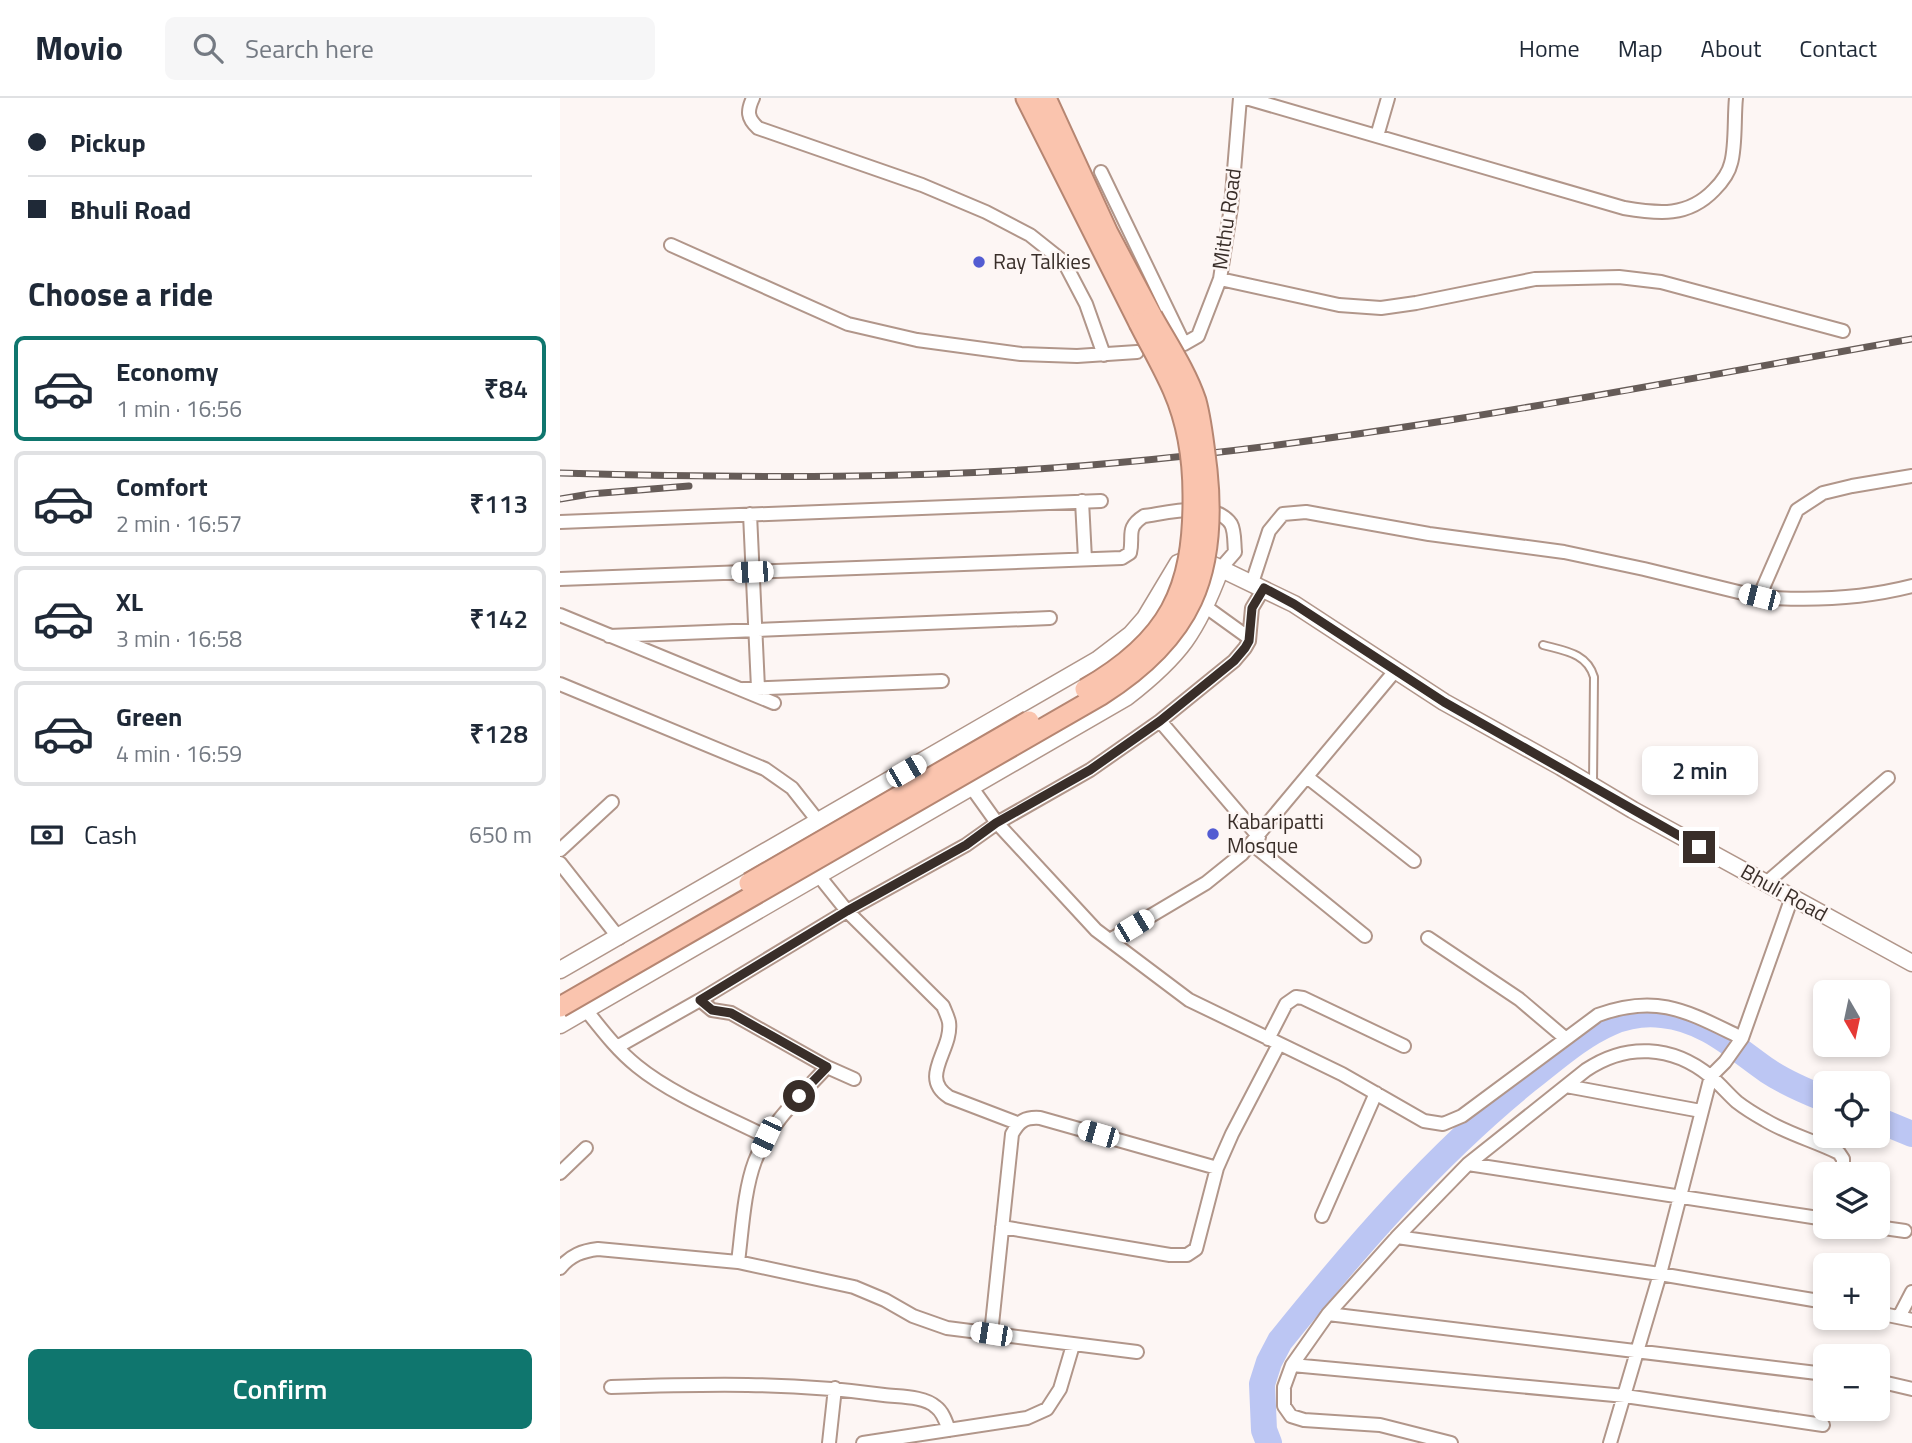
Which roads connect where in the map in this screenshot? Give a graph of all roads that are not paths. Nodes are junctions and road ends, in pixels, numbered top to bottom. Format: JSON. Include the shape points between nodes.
{"nodes":[{"id":1,"x":753,"y":98,"type":"edge"},
{"id":2,"x":1026,"y":98,"type":"edge"},
{"id":3,"x":1046,"y":98,"type":"edge"},
{"id":4,"x":1240,"y":98,"type":"edge"},
{"id":5,"x":1246,"y":98,"type":"edge"},
{"id":6,"x":1388,"y":98,"type":"edge"},
{"id":7,"x":1736,"y":98,"type":"edge"},
{"id":8,"x":1377,"y":136,"type":"junction"},
{"id":9,"x":1101,"y":172,"type":"dead end"},
{"id":10,"x":671,"y":245,"type":"dead end"},
{"id":11,"x":1220,"y":279,"type":"junction"},
{"id":12,"x":1145,"y":319,"type":"junction"},
{"id":13,"x":1843,"y":331,"type":"dead end"},
{"id":14,"x":1137,"y":352,"type":"dead end"},
{"id":15,"x":1104,"y":355,"type":"junction"},
{"id":16,"x":1912,"y":476,"type":"edge"},
{"id":17,"x":1082,"y":501,"type":"junction"},
{"id":18,"x":1101,"y":501,"type":"dead end"},
{"id":19,"x":750,"y":514,"type":"junction"},
{"id":20,"x":560,"y":522,"type":"edge"},
{"id":21,"x":1085,"y":559,"type":"junction"},
{"id":22,"x":1221,"y":568,"type":"junction"},
{"id":23,"x":752,"y":572,"type":"junction"},
{"id":24,"x":560,"y":579,"type":"edge"},
{"id":25,"x":1258,"y":585,"type":"junction"},
{"id":26,"x":1912,"y":586,"type":"edge"},
{"id":27,"x":1759,"y":597,"type":"junction"},
{"id":28,"x":1206,"y":607,"type":"junction"},
{"id":29,"x":560,"y":615,"type":"edge"},
{"id":30,"x":1050,"y":618,"type":"dead end"},
{"id":31,"x":755,"y":630,"type":"junction"},
{"id":32,"x":609,"y":635,"type":"junction"},
{"id":33,"x":1249,"y":638,"type":"junction"},
{"id":34,"x":1543,"y":645,"type":"dead end"},
{"id":35,"x":1395,"y":671,"type":"junction"},
{"id":36,"x":942,"y":681,"type":"dead end"},
{"id":37,"x":560,"y":684,"type":"edge"},
{"id":38,"x":758,"y":688,"type":"junction"},
{"id":39,"x":738,"y":689,"type":"junction"},
{"id":40,"x":774,"y":704,"type":"dead end"},
{"id":41,"x":1160,"y":721,"type":"junction"},
{"id":42,"x":1307,"y":778,"type":"junction"},
{"id":43,"x":1888,"y":778,"type":"dead end"},
{"id":44,"x":1592,"y":786,"type":"junction"},
{"id":45,"x":972,"y":788,"type":"junction"},
{"id":46,"x":612,"y":802,"type":"dead end"},
{"id":47,"x":818,"y":821,"type":"junction"},
{"id":48,"x":996,"y":823,"type":"junction"},
{"id":49,"x":1256,"y":840,"type":"junction"},
{"id":50,"x":560,"y":850,"type":"edge"},
{"id":51,"x":1414,"y":861,"type":"dead end"},
{"id":52,"x":560,"y":863,"type":"edge"},
{"id":53,"x":819,"y":876,"type":"junction"},
{"id":54,"x":1766,"y":883,"type":"junction"},
{"id":55,"x":1792,"y":897,"type":"junction"},
{"id":56,"x":847,"y":911,"type":"junction"},
{"id":57,"x":1365,"y":936,"type":"dead end"},
{"id":58,"x":619,"y":938,"type":"junction"},
{"id":59,"x":1428,"y":938,"type":"dead end"},
{"id":60,"x":1110,"y":940,"type":"junction"},
{"id":61,"x":1912,"y":963,"type":"edge"},
{"id":62,"x":560,"y":970,"type":"edge"},
{"id":63,"x":560,"y":992,"type":"edge"},
{"id":64,"x":700,"y":1000,"type":"junction"},
{"id":65,"x":560,"y":1007,"type":"edge"},
{"id":66,"x":586,"y":1010,"type":"junction"},
{"id":67,"x":560,"y":1025,"type":"edge"},
{"id":68,"x":1565,"y":1038,"type":"junction"},
{"id":69,"x":1740,"y":1040,"type":"junction"},
{"id":70,"x":1273,"y":1042,"type":"junction"},
{"id":71,"x":1404,"y":1046,"type":"dead end"},
{"id":72,"x":617,"y":1048,"type":"junction"},
{"id":73,"x":827,"y":1067,"type":"junction"},
{"id":74,"x":1711,"y":1076,"type":"junction"},
{"id":75,"x":854,"y":1079,"type":"dead end"},
{"id":76,"x":1566,"y":1086,"type":"junction"},
{"id":77,"x":1376,"y":1093,"type":"junction"},
{"id":78,"x":1701,"y":1111,"type":"junction"},
{"id":79,"x":1017,"y":1123,"type":"junction"},
{"id":80,"x":766,"y":1137,"type":"junction"},
{"id":81,"x":586,"y":1148,"type":"dead end"},
{"id":82,"x":1843,"y":1162,"type":"edge"},
{"id":83,"x":1468,"y":1164,"type":"junction"},
{"id":84,"x":1217,"y":1168,"type":"junction"},
{"id":85,"x":560,"y":1173,"type":"edge"},
{"id":86,"x":1680,"y":1196,"type":"junction"},
{"id":87,"x":1322,"y":1216,"type":"dead end"},
{"id":88,"x":1813,"y":1217,"type":"edge"},
{"id":89,"x":1002,"y":1227,"type":"junction"},
{"id":90,"x":1890,"y":1229,"type":"edge"},
{"id":91,"x":1905,"y":1231,"type":"dead end"},
{"id":92,"x":1397,"y":1237,"type":"junction"},
{"id":93,"x":738,"y":1262,"type":"junction"},
{"id":94,"x":560,"y":1268,"type":"edge"},
{"id":95,"x":1660,"y":1274,"type":"junction"},
{"id":96,"x":1912,"y":1292,"type":"edge"},
{"id":97,"x":1813,"y":1300,"type":"edge"},
{"id":98,"x":1328,"y":1314,"type":"junction"},
{"id":99,"x":1905,"y":1318,"type":"edge"},
{"id":100,"x":991,"y":1334,"type":"junction"},
{"id":101,"x":1073,"y":1345,"type":"junction"},
{"id":102,"x":1638,"y":1351,"type":"junction"},
{"id":103,"x":1137,"y":1352,"type":"dead end"},
{"id":104,"x":1292,"y":1365,"type":"junction"},
{"id":105,"x":1813,"y":1373,"type":"edge"},
{"id":106,"x":1890,"y":1384,"type":"edge"},
{"id":107,"x":611,"y":1387,"type":"dead end"},
{"id":108,"x":835,"y":1388,"type":"junction"},
{"id":109,"x":1912,"y":1389,"type":"edge"},
{"id":110,"x":1625,"y":1396,"type":"junction"},
{"id":111,"x":1823,"y":1425,"type":"dead end"},
{"id":112,"x":949,"y":1430,"type":"junction"},
{"id":113,"x":829,"y":1443,"type":"edge"},
{"id":114,"x":863,"y":1443,"type":"edge"},
{"id":115,"x":1451,"y":1443,"type":"edge"},
{"id":116,"x":1610,"y":1443,"type":"edge"}],
"edges":[{"from":1,"to":15,"type":"street","via":[[748,114],[758,128],[922,185],[1030,235],[1064,262],[1086,304]]},
{"from":2,"to":12,"type":"highway"},
{"from":3,"to":12,"type":"highway"},
{"from":4,"to":11,"type":"street","name":"Mithu Road"},
{"from":5,"to":8,"type":"street"},
{"from":6,"to":8,"type":"street"},
{"from":7,"to":8,"type":"street","via":[[1731,164],[1702,202],[1676,212],[1624,208]]},
{"from":9,"to":11,"type":"street","name":"Mithu Road","via":[[1184,344],[1198,336]]},
{"from":10,"to":15,"type":"street","via":[[848,324],[966,348]]},
{"from":11,"to":13,"type":"street","via":[[1339,305],[1381,308],[1535,279],[1619,277],[1661,282]]},
{"from":12,"to":63,"type":"highway","bridge":true,"via":[[1181,414],[1193,487],[1193,546],[1187,573],[1153,636],[1098,682]]},
{"from":12,"to":65,"type":"highway","bridge":true,"via":[[1180,364],[1195,400],[1210,510],[1201,578],[1171,636],[1143,666],[1101,695]]},
{"from":14,"to":15,"type":"street"},
{"from":16,"to":27,"type":"street","via":[[1823,493],[1797,510]]},
{"from":17,"to":18,"type":"street"},
{"from":17,"to":19,"type":"street"},
{"from":17,"to":21,"type":"street"},
{"from":19,"to":20,"type":"street"},
{"from":19,"to":23,"type":"street"},
{"from":21,"to":22,"type":"street","via":[[1127,557],[1132,527],[1144,516],[1196,510],[1219,514],[1233,528],[1235,552]]},
{"from":21,"to":23,"type":"street"},
{"from":22,"to":25,"type":"main road","name":"Bhuli Road"},
{"from":22,"to":28,"type":"main road"},
{"from":22,"to":47,"type":"main road","name":"Bhuli Road","via":[[1190,559],[1178,563],[1145,618],[1097,660]]},
{"from":23,"to":24,"type":"street"},
{"from":23,"to":31,"type":"street"},
{"from":25,"to":27,"type":"street","via":[[1269,531],[1283,514],[1306,512],[1564,552]]},
{"from":25,"to":33,"type":"street"},
{"from":25,"to":35,"type":"main road","name":"Bhuli Road"},
{"from":26,"to":27,"type":"street","via":[[1850,598]]},
{"from":28,"to":33,"type":"street"},
{"from":28,"to":45,"type":"main road","via":[[1189,638],[1142,686]]},
{"from":29,"to":32,"type":"street"},
{"from":30,"to":31,"type":"street"},
{"from":31,"to":32,"type":"street"},
{"from":31,"to":38,"type":"street"},
{"from":32,"to":39,"type":"street"},
{"from":33,"to":41,"type":"street","via":[[1234,661]]},
{"from":34,"to":44,"type":"lane","via":[[1584,658],[1591,666]]},
{"from":35,"to":42,"type":"street"},
{"from":35,"to":44,"type":"main road","name":"Bhuli Road"},
{"from":36,"to":38,"type":"street"},
{"from":37,"to":47,"type":"street","via":[[765,769],[792,788]]},
{"from":38,"to":39,"type":"street"},
{"from":39,"to":40,"type":"street"},
{"from":41,"to":48,"type":"street","via":[[1090,770]]},
{"from":41,"to":49,"type":"street"},
{"from":42,"to":49,"type":"street"},
{"from":42,"to":51,"type":"street"},
{"from":43,"to":54,"type":"street"},
{"from":44,"to":54,"type":"main road","name":"Bhuli Road"},
{"from":45,"to":48,"type":"street"},
{"from":45,"to":53,"type":"main road"},
{"from":46,"to":50,"type":"street"},
{"from":47,"to":58,"type":"main road","name":"Bhuli Road"},
{"from":48,"to":56,"type":"street","via":[[966,845]]},
{"from":48,"to":60,"type":"street"},
{"from":49,"to":57,"type":"street"},
{"from":49,"to":60,"type":"street","via":[[1206,883]]},
{"from":52,"to":58,"type":"street"},
{"from":53,"to":56,"type":"street"},
{"from":53,"to":66,"type":"main road"},
{"from":54,"to":55,"type":"main road","name":"Bhuli Road"},
{"from":55,"to":61,"type":"main road","name":"Bhuli Road"},
{"from":55,"to":69,"type":"street"},
{"from":56,"to":64,"type":"street"},
{"from":56,"to":79,"type":"street","via":[[943,1006],[949,1022],[934,1077],[940,1092]]},
{"from":58,"to":62,"type":"main road","name":"Bhuli Road"},
{"from":59,"to":68,"type":"street","via":[[1520,999]]},
{"from":60,"to":70,"type":"street","via":[[1189,1000]]},
{"from":64,"to":72,"type":"street"},
{"from":64,"to":73,"type":"street"},
{"from":66,"to":67,"type":"main road"},
{"from":66,"to":72,"type":"street"},
{"from":68,"to":69,"type":"street","via":[[1598,1015],[1643,1004],[1691,1014]]},
{"from":68,"to":77,"type":"street","via":[[1462,1116],[1443,1124],[1424,1121]]},
{"from":69,"to":74,"type":"street"},
{"from":70,"to":71,"type":"street","via":[[1286,1004],[1296,997]]},
{"from":70,"to":77,"type":"street"},
{"from":70,"to":84,"type":"street"},
{"from":72,"to":80,"type":"street","via":[[640,1069]]},
{"from":73,"to":75,"type":"street"},
{"from":73,"to":80,"type":"street"},
{"from":74,"to":76,"type":"street","via":[[1663,1051],[1633,1050],[1602,1060]]},
{"from":74,"to":78,"type":"street"},
{"from":74,"to":82,"type":"street","via":[[1738,1103],[1766,1121],[1839,1153]]},
{"from":76,"to":78,"type":"street"},
{"from":76,"to":83,"type":"street"},
{"from":77,"to":87,"type":"street"},
{"from":78,"to":86,"type":"street"},
{"from":79,"to":84,"type":"street","via":[[1027,1117],[1040,1118]]},
{"from":79,"to":89,"type":"street"},
{"from":80,"to":93,"type":"street","via":[[754,1163]]},
{"from":81,"to":85,"type":"street"},
{"from":83,"to":86,"type":"street"},
{"from":83,"to":92,"type":"street"},
{"from":84,"to":89,"type":"street","via":[[1200,1241],[1187,1255]]},
{"from":86,"to":88,"type":"street"},
{"from":86,"to":95,"type":"street"},
{"from":89,"to":100,"type":"street"},
{"from":90,"to":91,"type":"street"},
{"from":92,"to":95,"type":"street"},
{"from":92,"to":98,"type":"street"},
{"from":93,"to":94,"type":"street","via":[[598,1249],[581,1251]]},
{"from":93,"to":100,"type":"street","via":[[854,1287],[947,1328]]},
{"from":95,"to":97,"type":"street"},
{"from":95,"to":102,"type":"street"},
{"from":96,"to":99,"type":"street"},
{"from":98,"to":102,"type":"street"},
{"from":98,"to":104,"type":"street"},
{"from":100,"to":101,"type":"street"},
{"from":101,"to":103,"type":"street"},
{"from":101,"to":112,"type":"street","via":[[1060,1389],[1047,1409],[1027,1418]]},
{"from":102,"to":105,"type":"street"},
{"from":102,"to":110,"type":"street"},
{"from":104,"to":110,"type":"street"},
{"from":104,"to":115,"type":"street","via":[[1284,1387],[1284,1406],[1291,1416],[1380,1424]]},
{"from":106,"to":109,"type":"street"},
{"from":107,"to":108,"type":"street","via":[[762,1383]]},
{"from":108,"to":112,"type":"street","via":[[935,1405]]},
{"from":108,"to":113,"type":"street"},
{"from":110,"to":111,"type":"street"},
{"from":110,"to":116,"type":"street"},
{"from":112,"to":114,"type":"street"}]}
